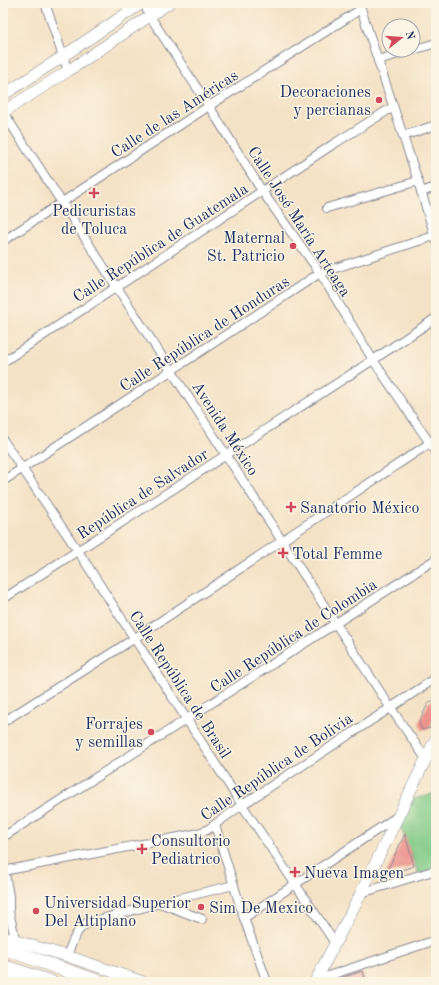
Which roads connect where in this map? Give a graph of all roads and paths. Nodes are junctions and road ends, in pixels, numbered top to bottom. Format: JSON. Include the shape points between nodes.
{"nodes":[{"id":1,"x":45,"y":3,"type":"edge"},
{"id":2,"x":143,"y":3,"type":"edge"},
{"id":3,"x":169,"y":3,"type":"edge"},
{"id":4,"x":360,"y":6,"type":"edge"},
{"id":5,"x":149,"y":15,"type":"junction"},
{"id":6,"x":436,"y":43,"type":"edge"},
{"id":7,"x":421,"y":47,"type":"edge"},
{"id":8,"x":62,"y":57,"type":"junction"},
{"id":9,"x":385,"y":58,"type":"edge"},
{"id":10,"x":378,"y":60,"type":"junction"},
{"id":11,"x":68,"y":71,"type":"junction"},
{"id":12,"x":3,"y":95,"type":"edge"},
{"id":13,"x":209,"y":106,"type":"junction"},
{"id":14,"x":394,"y":107,"type":"junction"},
{"id":15,"x":3,"y":112,"type":"edge"},
{"id":16,"x":436,"y":125,"type":"edge"},
{"id":17,"x":403,"y":136,"type":"junction"},
{"id":18,"x":418,"y":181,"type":"junction"},
{"id":19,"x":436,"y":187,"type":"edge"},
{"id":20,"x":262,"y":191,"type":"junction"},
{"id":21,"x":421,"y":192,"type":"junction"},
{"id":22,"x":61,"y":203,"type":"junction"},
{"id":23,"x":327,"y":208,"type":"dead end"},
{"id":24,"x":435,"y":238,"type":"edge"},
{"id":25,"x":3,"y":241,"type":"edge"},
{"id":26,"x":320,"y":274,"type":"junction"},
{"id":27,"x":116,"y":287,"type":"junction"},
{"id":28,"x":436,"y":318,"type":"edge"},
{"id":29,"x":373,"y":360,"type":"junction"},
{"id":30,"x":3,"y":362,"type":"edge"},
{"id":31,"x":172,"y":371,"type":"junction"},
{"id":32,"x":3,"y":440,"type":"edge"},
{"id":33,"x":433,"y":441,"type":"edge"},
{"id":34,"x":436,"y":452,"type":"edge"},
{"id":35,"x":226,"y":455,"type":"junction"},
{"id":36,"x":22,"y":468,"type":"junction"},
{"id":37,"x":3,"y":481,"type":"edge"},
{"id":38,"x":282,"y":540,"type":"junction"},
{"id":39,"x":78,"y":551,"type":"junction"},
{"id":40,"x":436,"y":559,"type":"edge"},
{"id":41,"x":3,"y":598,"type":"edge"},
{"id":42,"x":336,"y":623,"type":"junction"},
{"id":43,"x":135,"y":638,"type":"junction"},
{"id":44,"x":436,"y":678,"type":"edge"},
{"id":45,"x":390,"y":707,"type":"junction"},
{"id":46,"x":187,"y":720,"type":"junction"},
{"id":47,"x":3,"y":722,"type":"edge"},
{"id":48,"x":436,"y":738,"type":"edge"},
{"id":49,"x":426,"y":759,"type":"junction"},
{"id":50,"x":242,"y":805,"type":"junction"},
{"id":51,"x":398,"y":816,"type":"junction"},
{"id":52,"x":215,"y":825,"type":"junction"},
{"id":53,"x":3,"y":837,"type":"edge"},
{"id":54,"x":4,"y":868,"type":"edge"},
{"id":55,"x":436,"y":870,"type":"edge"},
{"id":56,"x":295,"y":884,"type":"junction"},
{"id":57,"x":234,"y":885,"type":"junction"},
{"id":58,"x":361,"y":893,"type":"junction"},
{"id":59,"x":160,"y":903,"type":"junction"},
{"id":60,"x":244,"y":918,"type":"junction"},
{"id":61,"x":202,"y":919,"type":"dead end"},
{"id":62,"x":3,"y":937,"type":"edge"},
{"id":63,"x":436,"y":940,"type":"edge"},
{"id":64,"x":16,"y":942,"type":"junction"},
{"id":65,"x":335,"y":943,"type":"junction"},
{"id":66,"x":3,"y":948,"type":"edge"},
{"id":67,"x":67,"y":956,"type":"junction"},
{"id":68,"x":3,"y":966,"type":"edge"},
{"id":69,"x":3,"y":970,"type":"edge"},
{"id":70,"x":316,"y":981,"type":"edge"},
{"id":71,"x":13,"y":982,"type":"edge"},
{"id":72,"x":51,"y":982,"type":"edge"},
{"id":73,"x":99,"y":982,"type":"edge"},
{"id":74,"x":143,"y":982,"type":"edge"},
{"id":75,"x":267,"y":982,"type":"edge"}],
"edges":[{"from":1,"to":8,"type":"street"},
{"from":2,"to":5,"type":"street","name":"Calle José María Arteaga"},
{"from":2,"to":8,"type":"main road"},
{"from":3,"to":5,"type":"main road"},
{"from":4,"to":10,"type":"street"},
{"from":4,"to":13,"type":"street","name":"Calle de las Américas"},
{"from":5,"to":11,"type":"main road"},
{"from":5,"to":13,"type":"street","name":"Calle José María Arteaga"},
{"from":6,"to":7,"type":"street"},
{"from":8,"to":11,"type":"street"},
{"from":8,"to":12,"type":"main road"},
{"from":9,"to":10,"type":"street"},
{"from":10,"to":14,"type":"street"},
{"from":11,"to":15,"type":"main road"},
{"from":13,"to":20,"type":"street","name":"Calle José María Arteaga"},
{"from":13,"to":22,"type":"street","name":"Calle de las Américas"},
{"from":14,"to":17,"type":"street"},
{"from":14,"to":20,"type":"street","name":"Calle República de Guatemala"},
{"from":15,"to":22,"type":"street","name":"Avenida México"},
{"from":16,"to":17,"type":"street"},
{"from":17,"to":18,"type":"street"},
{"from":18,"to":21,"type":"street"},
{"from":18,"to":23,"type":"street"},
{"from":19,"to":21,"type":"street"},
{"from":20,"to":26,"type":"street","name":"Calle José María Arteaga"},
{"from":20,"to":27,"type":"street","name":"Calle República de Guatemala"},
{"from":21,"to":24,"type":"street"},
{"from":22,"to":25,"type":"street","name":"Calle de las Américas"},
{"from":22,"to":27,"type":"street","name":"Avenida México"},
{"from":24,"to":26,"type":"street","name":"Calle República de Honduras"},
{"from":26,"to":29,"type":"street","name":"Calle José María Arteaga"},
{"from":26,"to":31,"type":"street","name":"Calle República de Honduras"},
{"from":27,"to":30,"type":"street","name":"Calle República de Guatemala"},
{"from":27,"to":31,"type":"street","name":"Avenida México"},
{"from":28,"to":29,"type":"street","name":"República de Salvador"},
{"from":29,"to":33,"type":"street","name":"Calle José María Arteaga"},
{"from":29,"to":35,"type":"street","name":"República de Salvador"},
{"from":31,"to":35,"type":"street","name":"Avenida México"},
{"from":31,"to":36,"type":"street","name":"Calle República de Honduras"},
{"from":32,"to":36,"type":"street","name":"Calle República de Brasil"},
{"from":33,"to":34,"type":"street","name":"Calle José María Arteaga"},
{"from":33,"to":38,"type":"street"},
{"from":35,"to":38,"type":"street","name":"Avenida México"},
{"from":35,"to":39,"type":"street","name":"República de Salvador"},
{"from":36,"to":37,"type":"street","name":"Calle República de Honduras"},
{"from":36,"to":39,"type":"street","name":"Calle República de Brasil"},
{"from":38,"to":42,"type":"street","name":"Avenida México"},
{"from":38,"to":43,"type":"street"},
{"from":39,"to":41,"type":"street","name":"República de Salvador"},
{"from":39,"to":43,"type":"street","name":"Calle República de Brasil"},
{"from":40,"to":42,"type":"street","name":"Calle República de Colombia"},
{"from":42,"to":45,"type":"street","name":"Avenida México"},
{"from":42,"to":46,"type":"street","name":"Calle República de Colombia"},
{"from":43,"to":46,"type":"street","name":"Calle República de Brasil"},
{"from":43,"to":47,"type":"street"},
{"from":44,"to":45,"type":"street","name":"Calle República de Bolivia"},
{"from":45,"to":49,"type":"street","name":"Avenida México"},
{"from":45,"to":50,"type":"street","name":"Calle República de Bolivia"},
{"from":46,"to":50,"type":"street","name":"Calle República de Brasil"},
{"from":46,"to":53,"type":"street","name":"Calle República de Colombia"},
{"from":48,"to":49,"type":"main road"},
{"from":49,"to":51,"type":"main road"},
{"from":50,"to":52,"type":"street","name":"Calle República de Bolivia"},
{"from":50,"to":56,"type":"street","name":"Calle República de Brasil"},
{"from":51,"to":56,"type":"street"},
{"from":51,"to":58,"type":"main road"},
{"from":52,"to":54,"type":"street","name":"Calle República de Bolivia","via":[[195,834]]},
{"from":52,"to":57,"type":"street"},
{"from":54,"to":64,"type":"street","via":[[9,912]]},
{"from":55,"to":58,"type":"street"},
{"from":56,"to":60,"type":"street"},
{"from":56,"to":65,"type":"street","name":"Calle República de Brasil"},
{"from":57,"to":59,"type":"street"},
{"from":57,"to":60,"type":"street"},
{"from":58,"to":65,"type":"main road"},
{"from":59,"to":61,"type":"street"},
{"from":59,"to":67,"type":"street","via":[[80,927]]},
{"from":60,"to":75,"type":"street"},
{"from":62,"to":64,"type":"main road"},
{"from":63,"to":70,"type":"street"},
{"from":64,"to":67,"type":"main road"},
{"from":65,"to":70,"type":"main road"},
{"from":66,"to":73,"type":"highway"},
{"from":67,"to":74,"type":"main road"},
{"from":68,"to":72,"type":"highway"},
{"from":69,"to":71,"type":"highway"}]}
